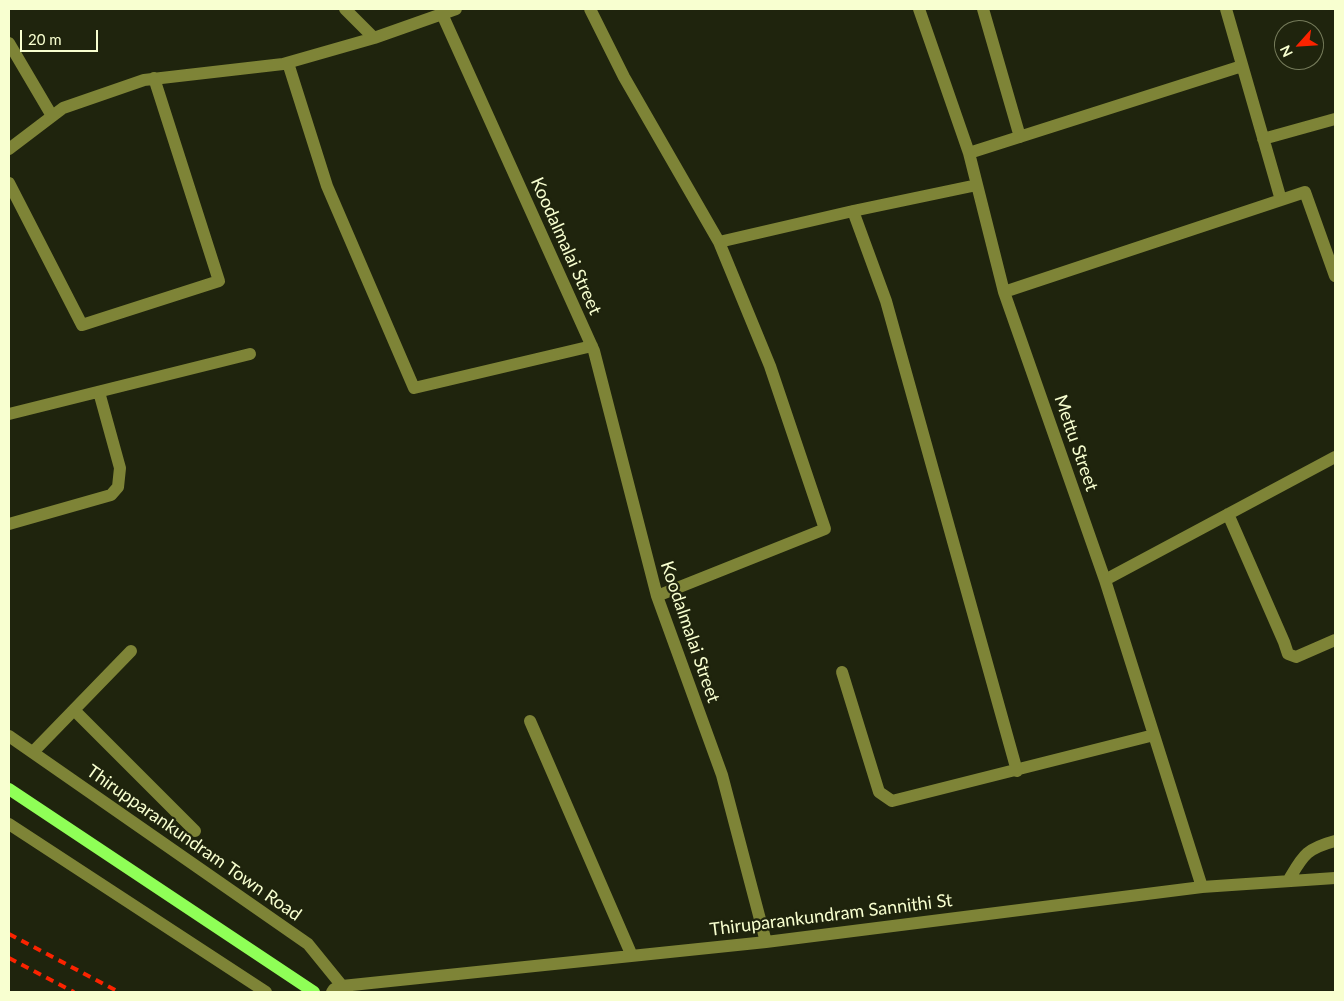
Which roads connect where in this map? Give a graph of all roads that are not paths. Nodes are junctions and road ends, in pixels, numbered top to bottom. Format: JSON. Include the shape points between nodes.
{"nodes":[{"id":1,"x":345,"y":9,"type":"edge"},
{"id":2,"x":456,"y":9,"type":"edge"},
{"id":3,"x":590,"y":9,"type":"edge"},
{"id":4,"x":919,"y":9,"type":"edge"},
{"id":5,"x":983,"y":9,"type":"edge"},
{"id":6,"x":1226,"y":9,"type":"edge"},
{"id":7,"x":442,"y":14,"type":"junction"},
{"id":8,"x":374,"y":38,"type":"junction"},
{"id":9,"x":9,"y":43,"type":"edge"},
{"id":10,"x":288,"y":63,"type":"junction"},
{"id":11,"x":1242,"y":66,"type":"junction"},
{"id":12,"x":154,"y":78,"type":"junction"},
{"id":13,"x":52,"y":116,"type":"junction"},
{"id":14,"x":1335,"y":119,"type":"edge"},
{"id":15,"x":1020,"y":137,"type":"junction"},
{"id":16,"x":1263,"y":138,"type":"junction"},
{"id":17,"x":9,"y":150,"type":"edge"},
{"id":18,"x":970,"y":154,"type":"junction"},
{"id":19,"x":9,"y":183,"type":"edge"},
{"id":20,"x":977,"y":185,"type":"junction"},
{"id":21,"x":1281,"y":200,"type":"junction"},
{"id":22,"x":854,"y":211,"type":"junction"},
{"id":23,"x":719,"y":242,"type":"junction"},
{"id":24,"x":1335,"y":276,"type":"edge"},
{"id":25,"x":1004,"y":292,"type":"junction"},
{"id":26,"x":592,"y":346,"type":"junction"},
{"id":27,"x":250,"y":354,"type":"dead end"},
{"id":28,"x":99,"y":392,"type":"junction"},
{"id":29,"x":9,"y":414,"type":"edge"},
{"id":30,"x":1335,"y":456,"type":"edge"},
{"id":31,"x":1228,"y":514,"type":"junction"},
{"id":32,"x":9,"y":524,"type":"edge"},
{"id":33,"x":1105,"y":580,"type":"junction"},
{"id":34,"x":657,"y":596,"type":"junction"},
{"id":35,"x":1335,"y":640,"type":"edge"},
{"id":36,"x":131,"y":651,"type":"dead end"},
{"id":37,"x":842,"y":672,"type":"dead end"},
{"id":38,"x":74,"y":710,"type":"junction"},
{"id":39,"x":530,"y":721,"type":"dead end"},
{"id":40,"x":1154,"y":735,"type":"junction"},
{"id":41,"x":9,"y":736,"type":"edge"},
{"id":42,"x":33,"y":752,"type":"junction"},
{"id":43,"x":1017,"y":771,"type":"junction"},
{"id":44,"x":9,"y":789,"type":"edge"},
{"id":45,"x":9,"y":824,"type":"edge"},
{"id":46,"x":195,"y":831,"type":"dead end"},
{"id":47,"x":1335,"y":841,"type":"edge"},
{"id":48,"x":1335,"y":878,"type":"edge"},
{"id":49,"x":1288,"y":881,"type":"junction"},
{"id":50,"x":1202,"y":888,"type":"junction"},
{"id":51,"x":766,"y":942,"type":"junction"},
{"id":52,"x":632,"y":956,"type":"junction"},
{"id":53,"x":340,"y":990,"type":"edge"},
{"id":54,"x":266,"y":992,"type":"edge"},
{"id":55,"x":314,"y":992,"type":"edge"}],
"edges":[{"from":1,"to":8,"type":"street"},
{"from":2,"to":7,"type":"street"},
{"from":3,"to":23,"type":"street","via":[[624,77]]},
{"from":4,"to":18,"type":"street","name":"Mettu Street"},
{"from":5,"to":15,"type":"street"},
{"from":6,"to":11,"type":"street"},
{"from":7,"to":8,"type":"street"},
{"from":7,"to":26,"type":"street","name":"Koodalmalai Street"},
{"from":8,"to":10,"type":"street"},
{"from":9,"to":13,"type":"street"},
{"from":10,"to":12,"type":"street"},
{"from":10,"to":26,"type":"street","via":[[327,186],[414,388]]},
{"from":11,"to":15,"type":"street"},
{"from":11,"to":16,"type":"street"},
{"from":12,"to":13,"type":"street","via":[[63,108]]},
{"from":12,"to":19,"type":"street","via":[[219,281],[82,325]]},
{"from":13,"to":17,"type":"street"},
{"from":14,"to":16,"type":"street"},
{"from":15,"to":18,"type":"street"},
{"from":16,"to":21,"type":"street"},
{"from":18,"to":20,"type":"street","name":"Mettu Street"},
{"from":20,"to":22,"type":"street"},
{"from":20,"to":25,"type":"street","name":"Mettu Street"},
{"from":21,"to":24,"type":"street","via":[[1306,192]]},
{"from":21,"to":25,"type":"street"},
{"from":22,"to":23,"type":"street"},
{"from":22,"to":43,"type":"street","via":[[886,301]]},
{"from":23,"to":34,"type":"street","via":[[770,366],[825,529]]},
{"from":25,"to":33,"type":"street","name":"Mettu Street"},
{"from":26,"to":34,"type":"street","name":"Koodalmalai Street"},
{"from":27,"to":28,"type":"street"},
{"from":28,"to":29,"type":"street"},
{"from":28,"to":32,"type":"street","via":[[120,468],[118,487],[111,496]]},
{"from":30,"to":31,"type":"street"},
{"from":31,"to":33,"type":"street"},
{"from":31,"to":35,"type":"street","via":[[1288,654],[1296,657]]},
{"from":33,"to":40,"type":"street","name":"Mettu Street"},
{"from":34,"to":51,"type":"street","name":"Koodalmalai Street","via":[[722,775]]},
{"from":36,"to":38,"type":"street"},
{"from":37,"to":43,"type":"street","via":[[879,792],[892,801]]},
{"from":38,"to":42,"type":"street"},
{"from":38,"to":46,"type":"street"},
{"from":39,"to":52,"type":"street"},
{"from":40,"to":43,"type":"street"},
{"from":40,"to":50,"type":"street","name":"Mettu Street"},
{"from":41,"to":42,"type":"street","name":"Thirupparankundram Town Road"},
{"from":42,"to":53,"type":"street","name":"Thirupparankundram Town Road","via":[[308,944]]},
{"from":44,"to":55,"type":"main road"},
{"from":45,"to":54,"type":"street"},
{"from":47,"to":49,"type":"street","via":[[1310,849]]},
{"from":48,"to":49,"type":"street","name":"Thiruparankundram Sannithi St"},
{"from":49,"to":50,"type":"street","name":"Thiruparankundram Sannithi St"},
{"from":50,"to":51,"type":"street","name":"Thiruparankundram Sannithi St"},
{"from":51,"to":52,"type":"street","name":"Thiruparankundram Sannithi St"},
{"from":52,"to":53,"type":"street","name":"Thiruparankundram Sannithi St"}]}
